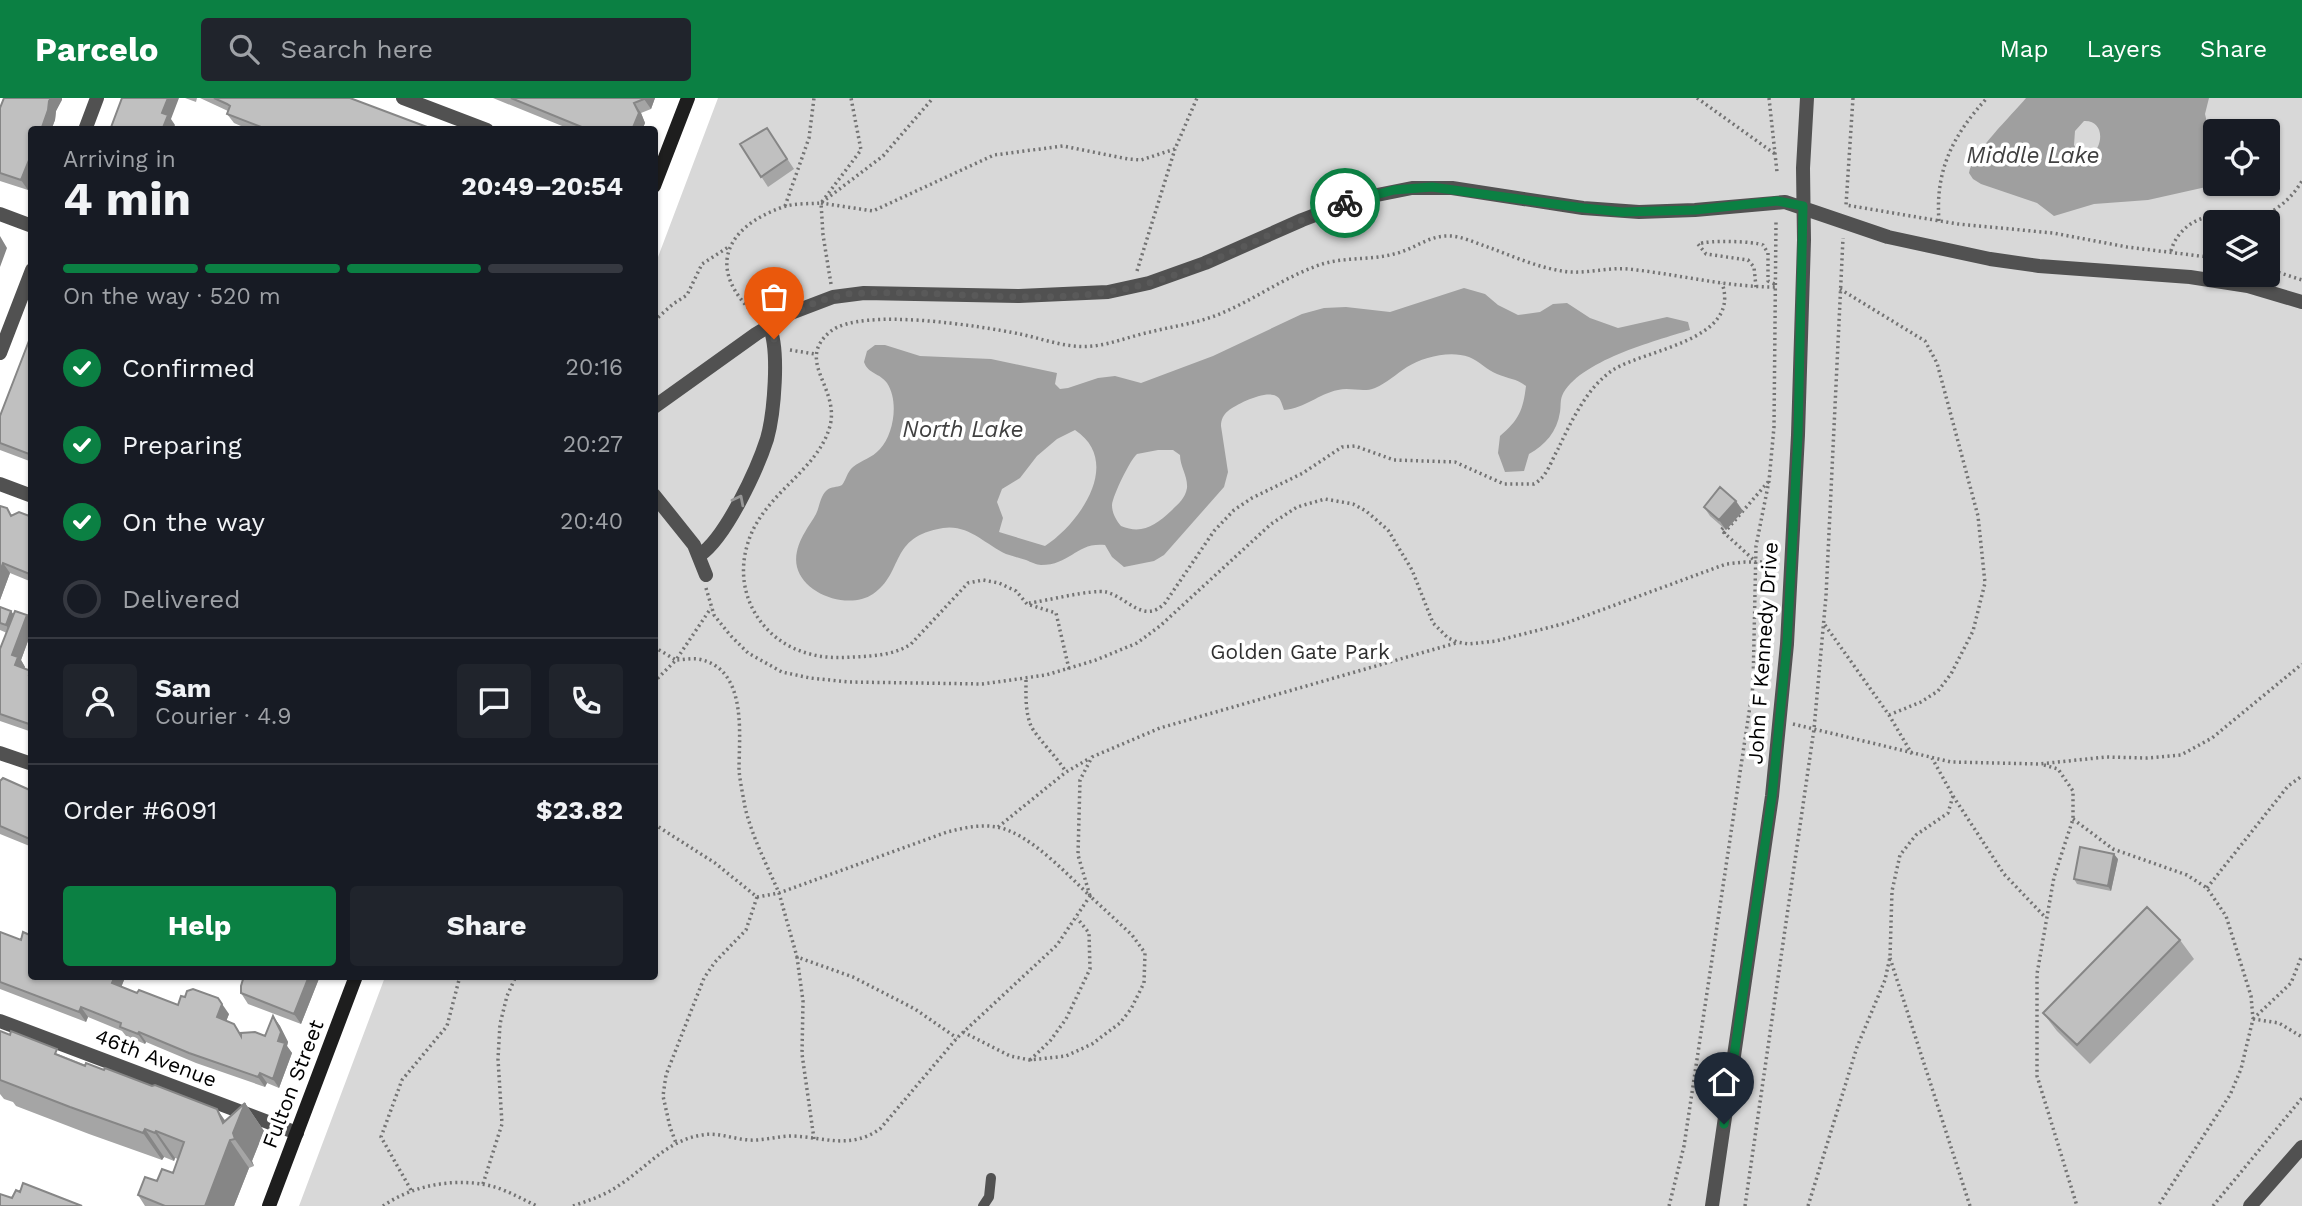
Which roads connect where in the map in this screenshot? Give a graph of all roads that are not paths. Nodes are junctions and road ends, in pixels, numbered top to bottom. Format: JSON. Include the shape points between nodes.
{"nodes":[{"id":1,"x":97,"y":98,"type":"edge"},
{"id":2,"x":403,"y":98,"type":"edge"},
{"id":3,"x":688,"y":98,"type":"edge"},
{"id":4,"x":1807,"y":98,"type":"edge"},
{"id":5,"x":86,"y":126,"type":"edge"},
{"id":6,"x":476,"y":126,"type":"edge"},
{"id":7,"x":658,"y":176,"type":"edge"},
{"id":8,"x":1803,"y":206,"type":"junction"},
{"id":9,"x":0,"y":214,"type":"edge"},
{"id":10,"x":28,"y":224,"type":"edge"},
{"id":11,"x":28,"y":280,"type":"edge"},
{"id":12,"x":2302,"y":302,"type":"edge"},
{"id":13,"x":769,"y":326,"type":"junction"},
{"id":14,"x":0,"y":354,"type":"edge"},
{"id":15,"x":658,"y":404,"type":"edge"},
{"id":16,"x":0,"y":484,"type":"edge"},
{"id":17,"x":28,"y":494,"type":"edge"},
{"id":18,"x":658,"y":500,"type":"edge"},
{"id":19,"x":700,"y":555,"type":"junction"},
{"id":20,"x":706,"y":575,"type":"road end"},
{"id":21,"x":0,"y":752,"type":"edge"},
{"id":22,"x":28,"y":762,"type":"edge"},
{"id":23,"x":354,"y":980,"type":"edge"},
{"id":24,"x":0,"y":1021,"type":"edge"},
{"id":25,"x":297,"y":1133,"type":"junction"},
{"id":26,"x":2302,"y":1147,"type":"edge"},
{"id":27,"x":991,"y":1178,"type":"dead end"},
{"id":28,"x":269,"y":1206,"type":"edge"},
{"id":29,"x":983,"y":1206,"type":"edge"},
{"id":30,"x":1712,"y":1206,"type":"edge"},
{"id":31,"x":2250,"y":1206,"type":"edge"}],
"edges":[{"from":1,"to":5,"type":"street"},
{"from":2,"to":6,"type":"street"},
{"from":3,"to":7,"type":"main road"},
{"from":4,"to":8,"type":"street","name":"John F Kennedy Drive"},
{"from":8,"to":12,"type":"street","via":[[1888,237],[1990,258],[2190,277],[2248,286]]},
{"from":8,"to":13,"type":"street","via":[[1777,201],[1622,212],[1452,188],[1412,188],[1348,202],[1205,263],[1131,287],[1054,296],[863,293],[833,297]]},
{"from":8,"to":30,"type":"street","name":"John F Kennedy Drive","via":[[1798,435],[1781,720]]},
{"from":9,"to":10,"type":"street"},
{"from":11,"to":14,"type":"street"},
{"from":13,"to":15,"type":"street"},
{"from":19,"to":13,"type":"street","one_way":true,"via":[[720,536],[763,449],[772,409],[775,348]]},
{"from":16,"to":17,"type":"street"},
{"from":18,"to":19,"type":"street"},
{"from":19,"to":20,"type":"street"},
{"from":21,"to":22,"type":"street"},
{"from":23,"to":25,"type":"main road","name":"Fulton Street"},
{"from":24,"to":25,"type":"street","name":"46th Avenue"},
{"from":25,"to":28,"type":"main road","name":"Fulton Street"},
{"from":26,"to":31,"type":"street"},
{"from":27,"to":29,"type":"lane"}]}
